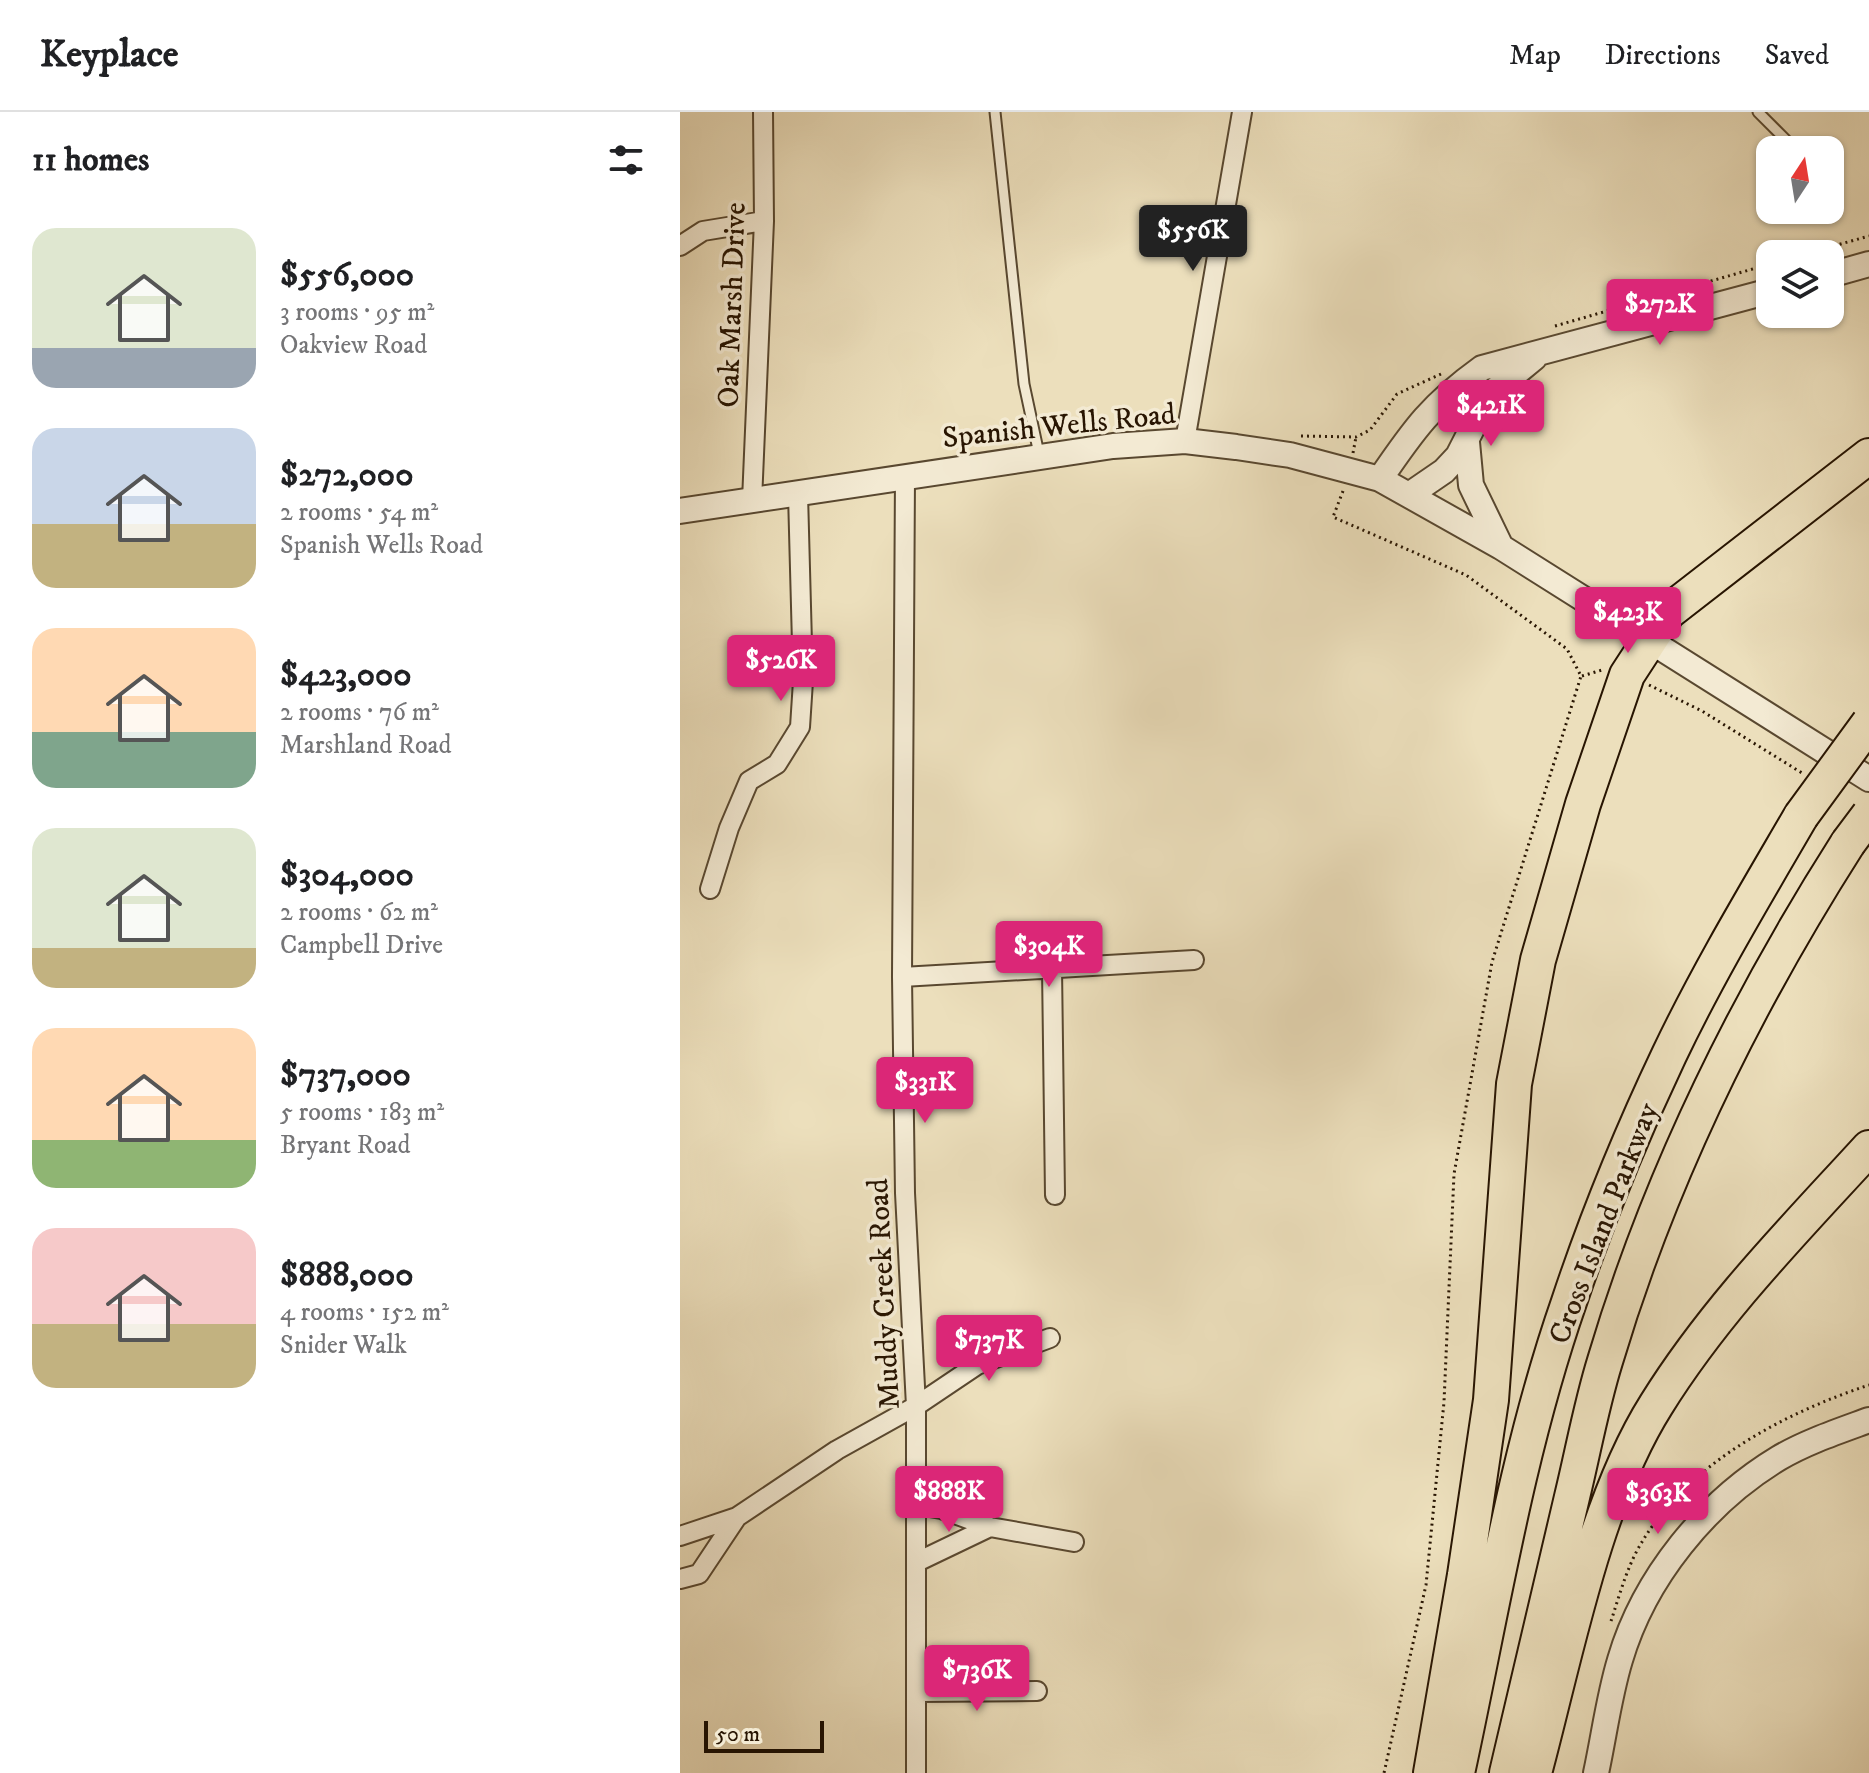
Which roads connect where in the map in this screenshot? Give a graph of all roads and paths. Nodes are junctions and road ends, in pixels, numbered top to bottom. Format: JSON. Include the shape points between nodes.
{"nodes":[{"id":1,"x":763,"y":112,"type":"edge"},
{"id":2,"x":995,"y":112,"type":"edge"},
{"id":3,"x":1242,"y":112,"type":"edge"},
{"id":4,"x":1758,"y":112,"type":"edge"},
{"id":5,"x":1782,"y":136,"type":"edge"},
{"id":6,"x":764,"y":221,"type":"junction"},
{"id":7,"x":1869,"y":236,"type":"edge"},
{"id":8,"x":1844,"y":243,"type":"edge"},
{"id":9,"x":680,"y":246,"type":"edge"},
{"id":10,"x":1869,"y":264,"type":"edge"},
{"id":11,"x":1844,"y":271,"type":"edge"},
{"id":12,"x":1756,"y":295,"type":"edge"},
{"id":13,"x":1537,"y":356,"type":"junction"},
{"id":14,"x":1356,"y":437,"type":"dead end"},
{"id":15,"x":1185,"y":441,"type":"junction"},
{"id":16,"x":1467,"y":442,"type":"junction"},
{"id":17,"x":1039,"y":454,"type":"junction"},
{"id":18,"x":1869,"y":456,"type":"edge"},
{"id":19,"x":1350,"y":471,"type":"junction"},
{"id":20,"x":905,"y":476,"type":"junction"},
{"id":21,"x":1380,"y":479,"type":"junction"},
{"id":22,"x":798,"y":494,"type":"junction"},
{"id":23,"x":1409,"y":495,"type":"junction"},
{"id":24,"x":752,"y":501,"type":"junction"},
{"id":25,"x":680,"y":511,"type":"edge"},
{"id":26,"x":1501,"y":547,"type":"junction"},
{"id":27,"x":1648,"y":639,"type":"junction"},
{"id":28,"x":1627,"y":675,"type":"junction"},
{"id":29,"x":1581,"y":676,"type":"junction"},
{"id":30,"x":1869,"y":723,"type":"edge"},
{"id":31,"x":1805,"y":775,"type":"dead end"},
{"id":32,"x":1869,"y":779,"type":"edge"},
{"id":33,"x":1869,"y":815,"type":"edge"},
{"id":34,"x":710,"y":889,"type":"dead end"},
{"id":35,"x":1194,"y":960,"type":"dead end"},
{"id":36,"x":1052,"y":968,"type":"junction"},
{"id":37,"x":902,"y":977,"type":"junction"},
{"id":38,"x":1869,"y":1148,"type":"edge"},
{"id":39,"x":1055,"y":1195,"type":"dead end"},
{"id":40,"x":1050,"y":1338,"type":"dead end"},
{"id":41,"x":916,"y":1406,"type":"junction"},
{"id":42,"x":1869,"y":1420,"type":"edge"},
{"id":43,"x":918,"y":1505,"type":"junction"},
{"id":44,"x":737,"y":1517,"type":"junction"},
{"id":45,"x":990,"y":1527,"type":"junction"},
{"id":46,"x":680,"y":1536,"type":"edge"},
{"id":47,"x":1074,"y":1542,"type":"dead end"},
{"id":48,"x":917,"y":1562,"type":"junction"},
{"id":49,"x":680,"y":1579,"type":"edge"},
{"id":50,"x":1037,"y":1691,"type":"dead end"},
{"id":51,"x":918,"y":1692,"type":"junction"},
{"id":52,"x":916,"y":1773,"type":"edge"},
{"id":53,"x":1384,"y":1773,"type":"edge"},
{"id":54,"x":1431,"y":1773,"type":"edge"},
{"id":55,"x":1457,"y":1773,"type":"edge"},
{"id":56,"x":1507,"y":1773,"type":"edge"},
{"id":57,"x":1534,"y":1773,"type":"edge"},
{"id":58,"x":1596,"y":1773,"type":"edge"}],
"edges":[{"from":1,"to":6,"type":"street","name":"Oak Marsh Drive"},
{"from":2,"to":17,"type":"lane","via":[[1024,384]]},
{"from":3,"to":15,"type":"street"},
{"from":4,"to":5,"type":"lane"},
{"from":6,"to":9,"type":"street","via":[[703,231]]},
{"from":6,"to":24,"type":"street","name":"Oak Marsh Drive"},
{"from":7,"to":8,"type":"path"},
{"from":10,"to":11,"type":"street"},
{"from":12,"to":13,"type":"street"},
{"from":13,"to":16,"type":"street","via":[[1494,391]]},
{"from":13,"to":21,"type":"street","via":[[1482,368],[1444,395]]},
{"from":14,"to":19,"type":"path"},
{"from":15,"to":17,"type":"street","name":"Spanish Wells Road"},
{"from":15,"to":19,"type":"street","name":"Spanish Wells Road","via":[[1290,455]]},
{"from":16,"to":23,"type":"street","via":[[1444,471]]},
{"from":16,"to":26,"type":"street","via":[[1471,485]]},
{"from":17,"to":20,"type":"street","name":"Spanish Wells Road"},
{"from":18,"to":27,"type":"highway","via":[[1668,612]]},
{"from":19,"to":21,"type":"street","name":"Spanish Wells Road"},
{"from":19,"to":29,"type":"path","via":[[1333,517],[1466,575],[1567,649]]},
{"from":20,"to":22,"type":"street","name":"Spanish Wells Road"},
{"from":20,"to":37,"type":"street","name":"Muddy Creek Road"},
{"from":21,"to":23,"type":"street","name":"Spanish Wells Road"},
{"from":22,"to":24,"type":"street","name":"Spanish Wells Road"},
{"from":22,"to":34,"type":"street","via":[[800,727],[777,764],[749,781]]},
{"from":23,"to":26,"type":"street","name":"Spanish Wells Road"},
{"from":24,"to":25,"type":"street","name":"Spanish Wells Road"},
{"from":26,"to":27,"type":"street","name":"Spanish Wells Road"},
{"from":27,"to":28,"type":"highway"},
{"from":27,"to":32,"type":"street","name":"Spanish Wells Road"},
{"from":28,"to":29,"type":"path","via":[[1608,668]]},
{"from":28,"to":31,"type":"path","via":[[1702,711]]},
{"from":28,"to":54,"type":"highway","via":[[1538,960],[1514,1084],[1491,1400]]},
{"from":29,"to":53,"type":"path","via":[[1492,962],[1454,1174],[1444,1402],[1426,1585]]},
{"from":30,"to":55,"type":"highway","name":"Cross Island Parkway","bridge":true,"via":[[1801,816],[1719,957],[1626,1151],[1568,1303],[1526,1449]]},
{"from":33,"to":56,"type":"highway","name":"Cross Island Parkway","bridge":true,"via":[[1792,932],[1729,1053],[1638,1265],[1604,1362]]},
{"from":35,"to":36,"type":"street"},
{"from":36,"to":37,"type":"street"},
{"from":36,"to":39,"type":"street"},
{"from":37,"to":41,"type":"street","name":"Muddy Creek Road","via":[[905,1193]]},
{"from":38,"to":57,"type":"highway","via":[[1737,1291],[1655,1406],[1616,1485]]},
{"from":40,"to":41,"type":"street","via":[[977,1365]]},
{"from":41,"to":43,"type":"street","name":"Muddy Creek Road"},
{"from":41,"to":44,"type":"street","via":[[837,1450]]},
{"from":42,"to":58,"type":"street","via":[[1779,1457],[1681,1543],[1644,1601],[1620,1659]]},
{"from":43,"to":45,"type":"street"},
{"from":43,"to":48,"type":"street","name":"Muddy Creek Road"},
{"from":44,"to":46,"type":"street"},
{"from":44,"to":49,"type":"street","via":[[699,1574]]},
{"from":45,"to":47,"type":"street"},
{"from":45,"to":48,"type":"street"},
{"from":48,"to":51,"type":"street","name":"Muddy Creek Road"},
{"from":50,"to":51,"type":"street"},
{"from":51,"to":52,"type":"street","name":"Muddy Creek Road"}]}
